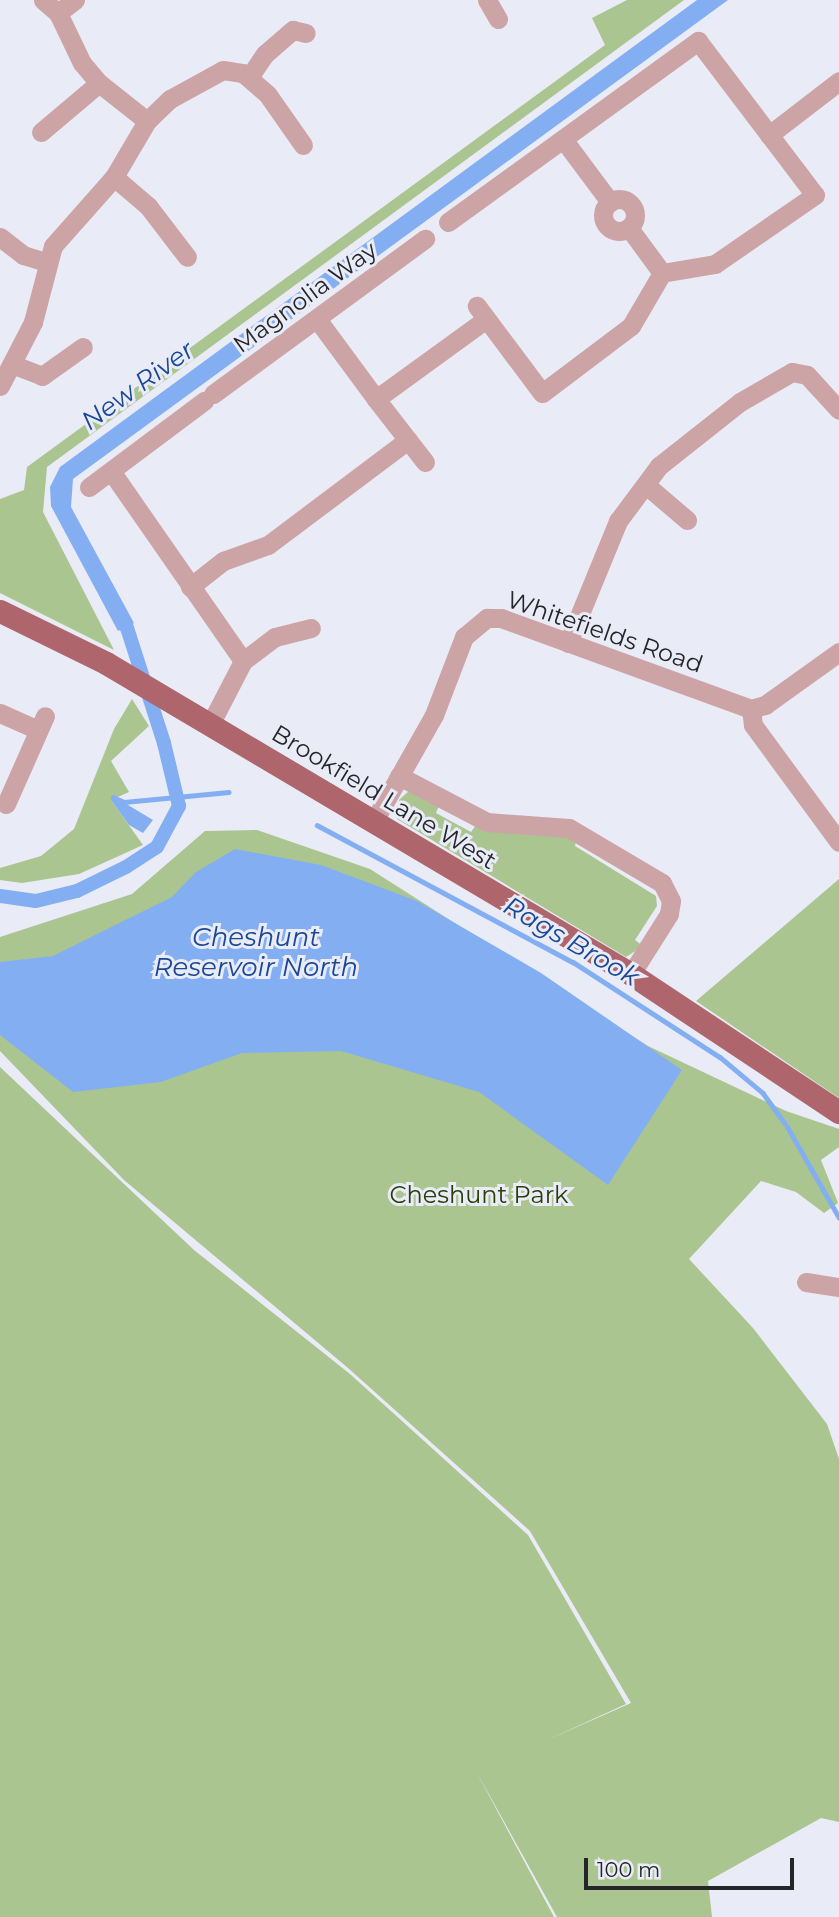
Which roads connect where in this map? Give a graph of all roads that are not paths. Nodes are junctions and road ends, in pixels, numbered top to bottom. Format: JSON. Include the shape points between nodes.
{"nodes":[{"id":1,"x":75,"y":0,"type":"edge"},
{"id":2,"x":487,"y":0,"type":"edge"},
{"id":3,"x":50,"y":7,"type":"edge"},
{"id":4,"x":498,"y":19,"type":"dead end"},
{"id":5,"x":306,"y":33,"type":"dead end"},
{"id":6,"x":250,"y":76,"type":"junction"},
{"id":7,"x":839,"y":80,"type":"edge"},
{"id":8,"x":99,"y":83,"type":"junction"},
{"id":9,"x":146,"y":121,"type":"junction"},
{"id":10,"x":41,"y":132,"type":"dead end"},
{"id":11,"x":769,"y":135,"type":"junction"},
{"id":12,"x":563,"y":139,"type":"junction"},
{"id":13,"x":303,"y":145,"type":"dead end"},
{"id":14,"x":114,"y":177,"type":"junction"},
{"id":15,"x":448,"y":222,"type":"dead end"},
{"id":16,"x":0,"y":237,"type":"edge"},
{"id":17,"x":425,"y":239,"type":"dead end"},
{"id":18,"x":187,"y":257,"type":"dead end"},
{"id":19,"x":46,"y":262,"type":"junction"},
{"id":20,"x":662,"y":273,"type":"junction"},
{"id":21,"x":317,"y":319,"type":"junction"},
{"id":22,"x":83,"y":347,"type":"dead end"},
{"id":23,"x":14,"y":365,"type":"junction"},
{"id":24,"x":0,"y":386,"type":"edge"},
{"id":25,"x":376,"y":399,"type":"junction"},
{"id":26,"x":839,"y":410,"type":"edge"},
{"id":27,"x":408,"y":440,"type":"junction"},
{"id":28,"x":425,"y":462,"type":"dead end"},
{"id":29,"x":111,"y":471,"type":"junction"},
{"id":30,"x":646,"y":485,"type":"junction"},
{"id":31,"x":89,"y":487,"type":"dead end"},
{"id":32,"x":687,"y":520,"type":"dead end"},
{"id":33,"x":190,"y":587,"type":"junction"},
{"id":34,"x":0,"y":611,"type":"edge"},
{"id":35,"x":311,"y":628,"type":"dead end"},
{"id":36,"x":568,"y":643,"type":"junction"},
{"id":37,"x":839,"y":652,"type":"edge"},
{"id":38,"x":243,"y":661,"type":"junction"},
{"id":39,"x":751,"y":709,"type":"junction"},
{"id":40,"x":0,"y":713,"type":"edge"},
{"id":41,"x":210,"y":725,"type":"junction"},
{"id":42,"x":399,"y":776,"type":"junction"},
{"id":43,"x":6,"y":804,"type":"dead end"},
{"id":44,"x":374,"y":821,"type":"junction"},
{"id":45,"x":839,"y":842,"type":"edge"},
{"id":46,"x":631,"y":974,"type":"junction"},
{"id":47,"x":839,"y":1112,"type":"edge"},
{"id":48,"x":806,"y":1282,"type":"dead end"},
{"id":49,"x":839,"y":1287,"type":"edge"}],
"edges":[{"from":1,"to":3,"type":"street"},
{"from":2,"to":4,"type":"street"},
{"from":3,"to":8,"type":"street"},
{"from":5,"to":6,"type":"street","via":[[293,30],[265,54]]},
{"from":6,"to":9,"type":"street","via":[[230,70],[207,76],[180,91]]},
{"from":6,"to":13,"type":"street"},
{"from":7,"to":11,"type":"street"},
{"from":8,"to":9,"type":"street"},
{"from":8,"to":10,"type":"street"},
{"from":9,"to":14,"type":"street"},
{"from":11,"to":12,"type":"street","via":[[698,41]]},
{"from":11,"to":20,"type":"street","via":[[815,195],[715,264]]},
{"from":12,"to":15,"type":"street"},
{"from":12,"to":20,"type":"street","via":[[610,202],[620,199],[631,204],[635,219],[629,228]]},
{"from":14,"to":18,"type":"street","via":[[148,206]]},
{"from":14,"to":19,"type":"street","via":[[68,227]]},
{"from":16,"to":19,"type":"street","via":[[23,255]]},
{"from":17,"to":21,"type":"street","name":"Magnolia Way"},
{"from":19,"to":23,"type":"street","via":[[33,322]]},
{"from":20,"to":25,"type":"street","via":[[631,326],[542,393],[482,313]]},
{"from":21,"to":25,"type":"street"},
{"from":21,"to":29,"type":"street","name":"Magnolia Way"},
{"from":22,"to":23,"type":"street","via":[[47,375],[36,376]]},
{"from":23,"to":24,"type":"street"},
{"from":25,"to":27,"type":"street"},
{"from":26,"to":30,"type":"street","via":[[807,375],[792,372],[740,402],[659,466]]},
{"from":27,"to":28,"type":"street"},
{"from":27,"to":33,"type":"street","via":[[268,545],[223,561]]},
{"from":29,"to":31,"type":"street","name":"Magnolia Way"},
{"from":29,"to":33,"type":"street"},
{"from":30,"to":32,"type":"street"},
{"from":30,"to":36,"type":"street","via":[[628,504],[604,550]]},
{"from":33,"to":38,"type":"street"},
{"from":34,"to":41,"type":"main road","name":"Brookfield Lane West"},
{"from":35,"to":38,"type":"street","via":[[275,637]]},
{"from":36,"to":39,"type":"street","name":"Whitefields Road"},
{"from":36,"to":42,"type":"street","name":"Whitefields Road","via":[[501,618],[474,625],[464,637],[434,715]]},
{"from":37,"to":39,"type":"street","via":[[765,705]]},
{"from":38,"to":41,"type":"street"},
{"from":39,"to":45,"type":"street","via":[[752,725]]},
{"from":40,"to":43,"type":"street","via":[[41,723]]},
{"from":41,"to":44,"type":"main road","name":"Brookfield Lane West"},
{"from":42,"to":44,"type":"street","name":"Whitefields Road"},
{"from":42,"to":46,"type":"street","via":[[487,822],[569,828],[662,883],[671,901],[668,914]]},
{"from":44,"to":46,"type":"main road","name":"Brookfield Lane West"},
{"from":46,"to":47,"type":"main road","name":"Brookfield Lane West"},
{"from":48,"to":49,"type":"street"}]}
